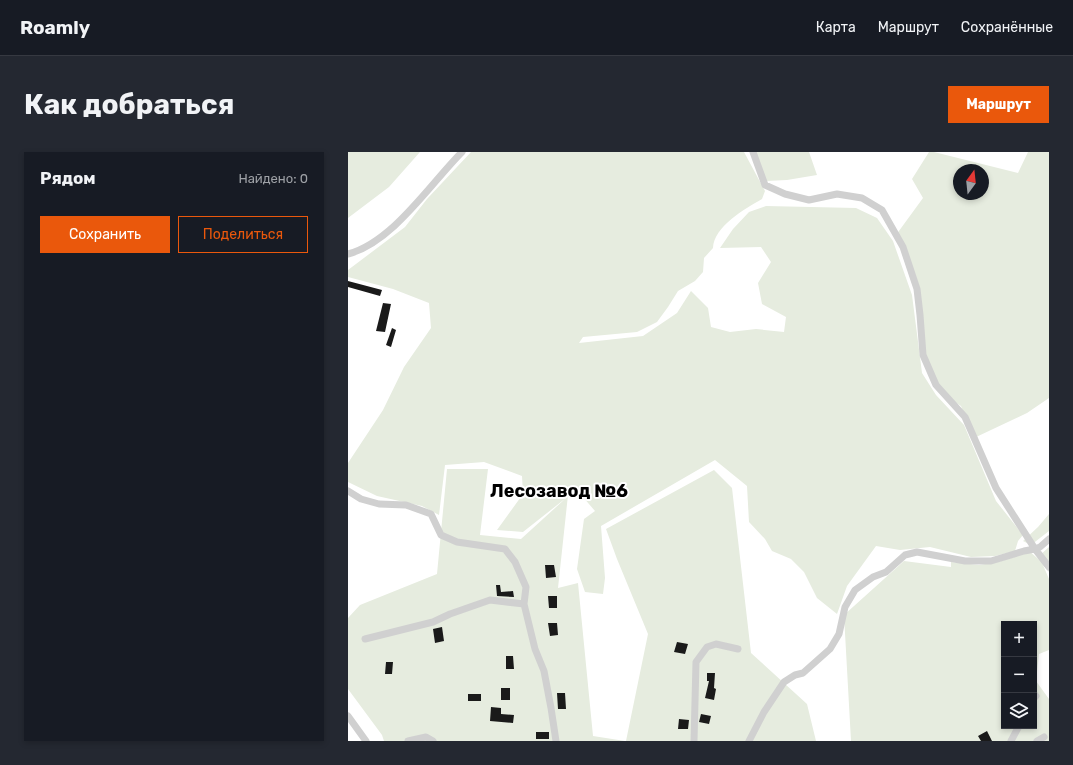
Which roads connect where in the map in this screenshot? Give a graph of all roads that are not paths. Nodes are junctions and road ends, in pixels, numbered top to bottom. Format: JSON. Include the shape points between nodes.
{"nodes":[{"id":1,"x":462,"y":152,"type":"edge"},
{"id":2,"x":753,"y":152,"type":"edge"},
{"id":3,"x":348,"y":254,"type":"edge"},
{"id":4,"x":348,"y":491,"type":"edge"},
{"id":5,"x":1049,"y":539,"type":"edge"},
{"id":6,"x":1035,"y":549,"type":"junction"},
{"id":7,"x":1049,"y":567,"type":"edge"},
{"id":8,"x":524,"y":604,"type":"junction"},
{"id":9,"x":365,"y":639,"type":"dead end"},
{"id":10,"x":738,"y":649,"type":"dead end"},
{"id":11,"x":348,"y":716,"type":"edge"},
{"id":12,"x":1017,"y":729,"type":"edge"},
{"id":13,"x":366,"y":741,"type":"edge"},
{"id":14,"x":408,"y":741,"type":"edge"},
{"id":15,"x":433,"y":741,"type":"edge"},
{"id":16,"x":556,"y":741,"type":"edge"},
{"id":17,"x":694,"y":741,"type":"edge"},
{"id":18,"x":749,"y":741,"type":"edge"},
{"id":19,"x":1011,"y":741,"type":"edge"}],
"edges":[{"from":1,"to":3,"type":"street","via":[[386,234]]},
{"from":2,"to":6,"type":"street","via":[[765,185],[785,194],[809,200],[837,194],[862,198],[882,210],[903,247],[917,289],[923,355],[936,385],[965,416],[996,488]]},
{"from":4,"to":8,"type":"street","via":[[373,503],[406,505],[431,514],[441,535],[457,542],[505,549],[515,562],[526,587]]},
{"from":5,"to":6,"type":"street"},
{"from":6,"to":7,"type":"street"},
{"from":6,"to":18,"type":"street","via":[[991,561],[965,561],[917,552],[905,556],[886,572],[873,577],[855,590],[845,607],[839,634],[830,649],[803,673],[784,682]]},
{"from":8,"to":9,"type":"street","via":[[490,600],[433,622]]},
{"from":8,"to":16,"type":"street","via":[[535,650],[544,671]]},
{"from":10,"to":17,"type":"street","via":[[716,644],[708,647],[696,662]]},
{"from":11,"to":13,"type":"street"},
{"from":12,"to":19,"type":"street"},
{"from":14,"to":15,"type":"street","via":[[426,737]]}]}
